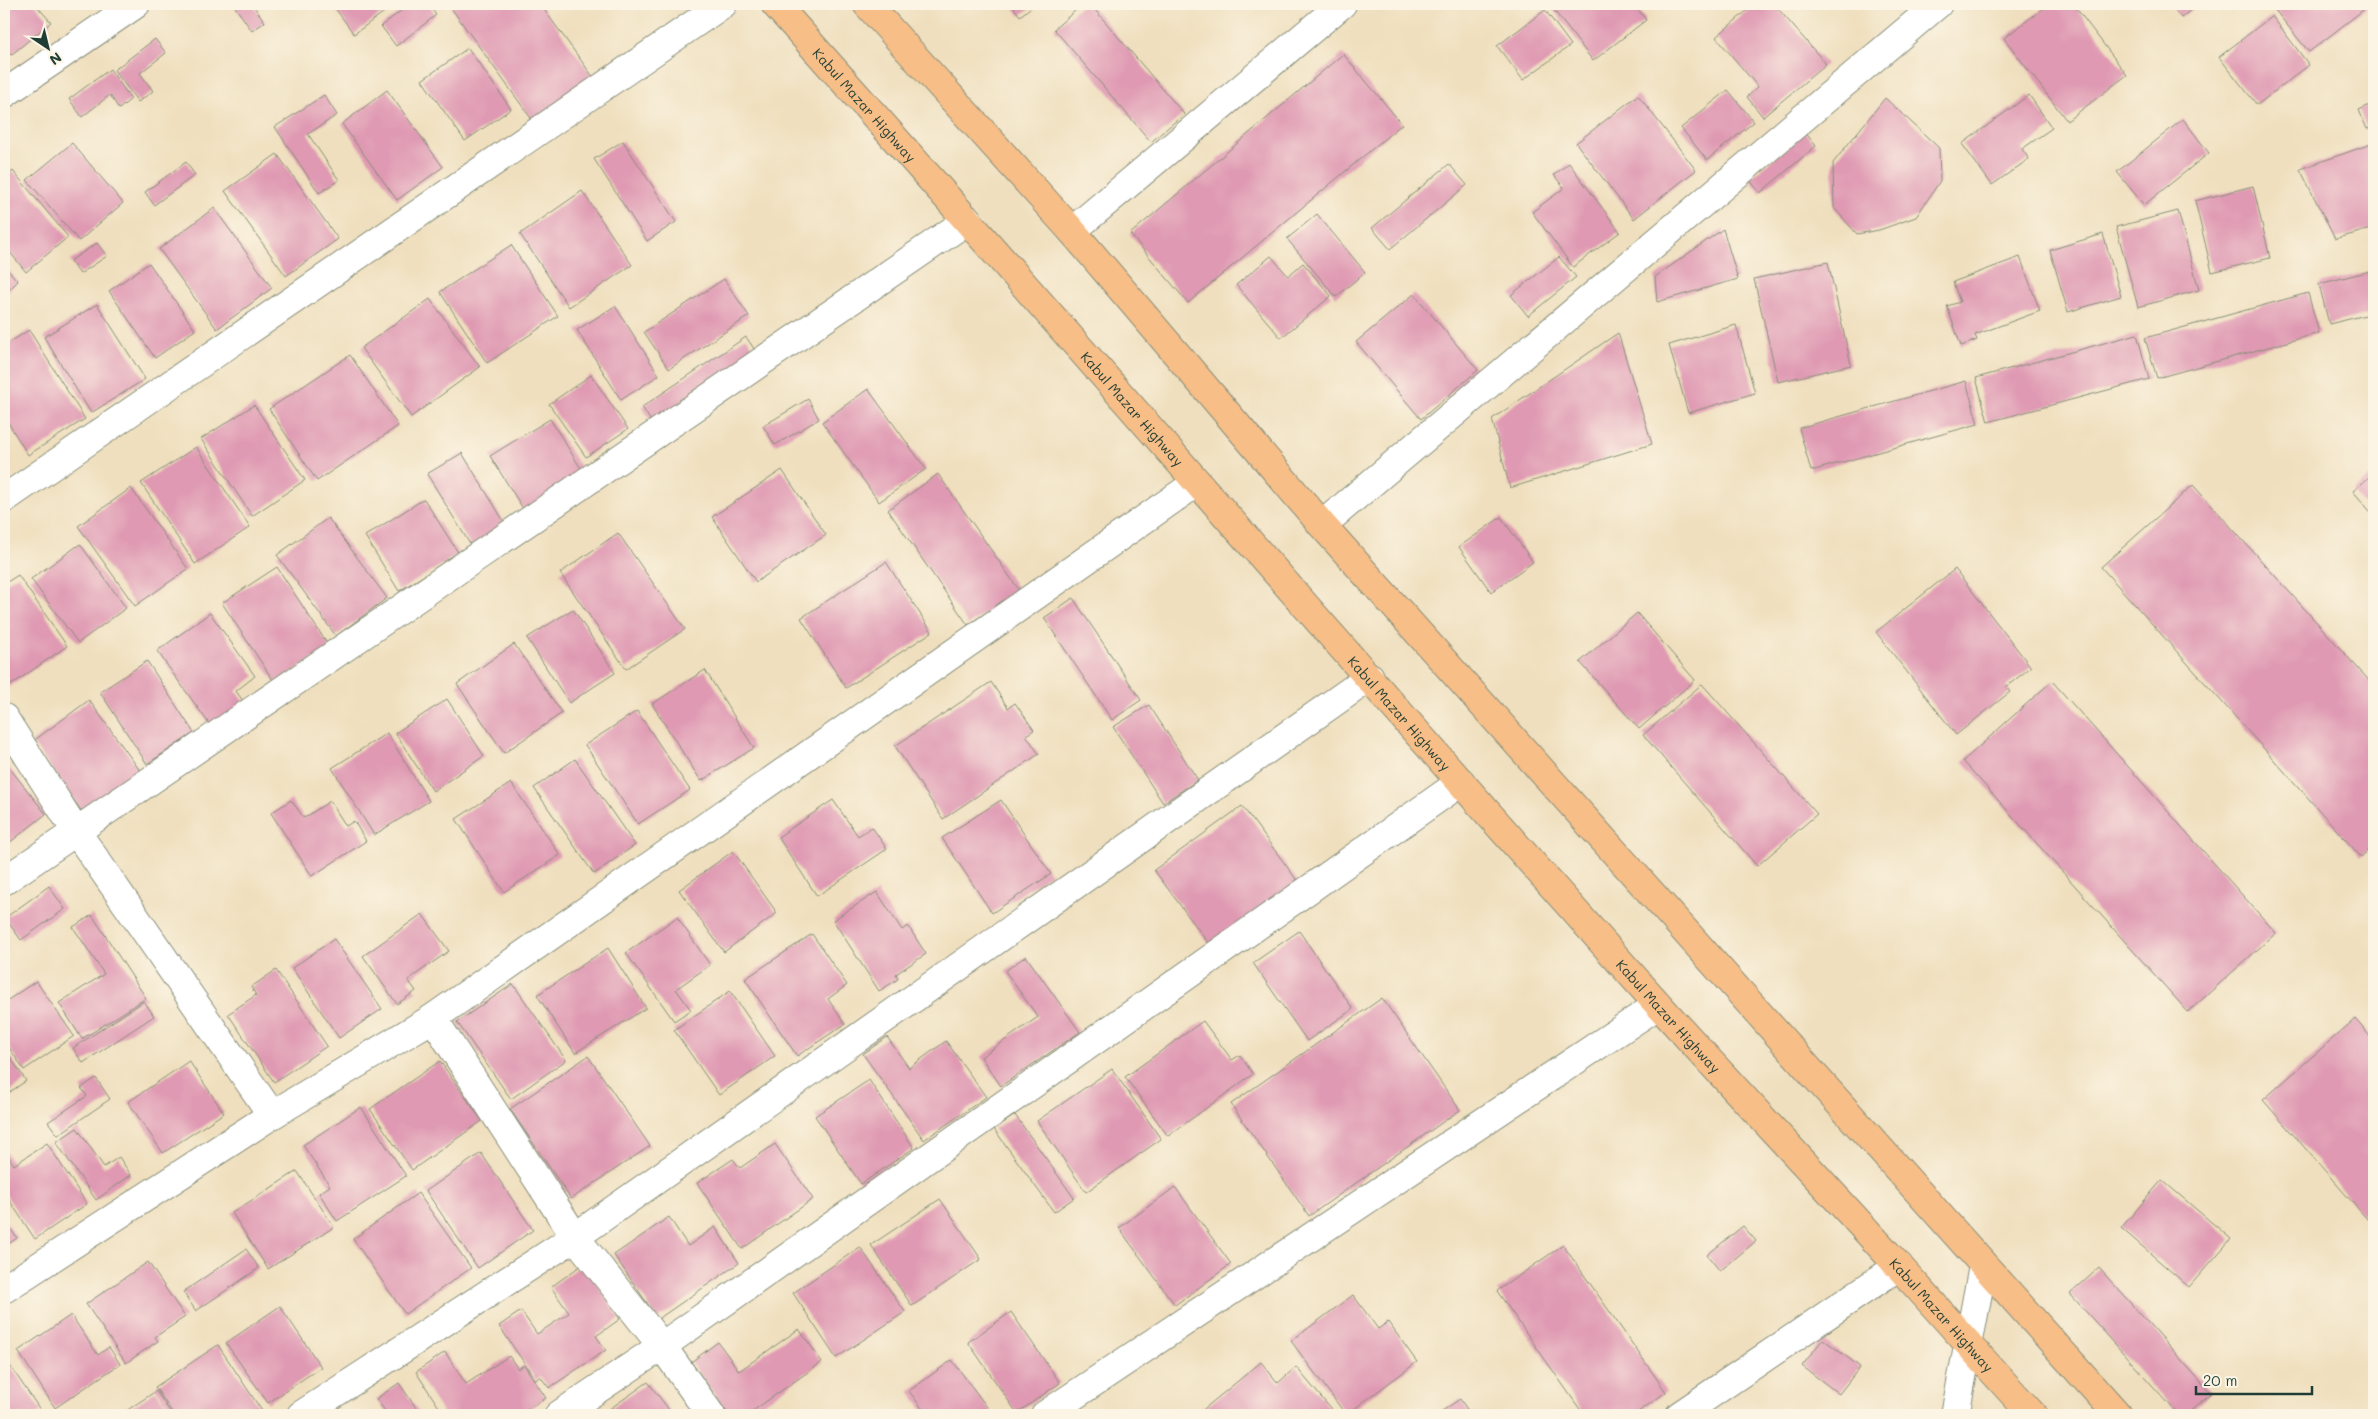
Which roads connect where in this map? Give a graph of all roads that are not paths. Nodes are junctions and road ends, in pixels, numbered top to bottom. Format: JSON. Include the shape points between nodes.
{"nodes":[{"id":1,"x":136,"y":4,"type":"edge"},
{"id":2,"x":723,"y":4,"type":"edge"},
{"id":3,"x":775,"y":4,"type":"edge"},
{"id":4,"x":868,"y":4,"type":"edge"},
{"id":5,"x":1342,"y":4,"type":"edge"},
{"id":6,"x":1938,"y":4,"type":"edge"},
{"id":7,"x":4,"y":94,"type":"edge"},
{"id":8,"x":968,"y":220,"type":"junction"},
{"id":9,"x":1072,"y":231,"type":"junction"},
{"id":10,"x":1196,"y":483,"type":"junction"},
{"id":11,"x":4,"y":499,"type":"edge"},
{"id":12,"x":1322,"y":525,"type":"junction"},
{"id":13,"x":1370,"y":677,"type":"junction"},
{"id":14,"x":4,"y":718,"type":"edge"},
{"id":15,"x":1461,"y":782,"type":"junction"},
{"id":16,"x":76,"y":831,"type":"junction"},
{"id":17,"x":4,"y":881,"type":"edge"},
{"id":18,"x":1658,"y":1005,"type":"junction"},
{"id":19,"x":432,"y":1018,"type":"junction"},
{"id":20,"x":272,"y":1115,"type":"junction"},
{"id":21,"x":575,"y":1237,"type":"junction"},
{"id":22,"x":1899,"y":1266,"type":"junction"},
{"id":23,"x":1983,"y":1266,"type":"junction"},
{"id":24,"x":4,"y":1289,"type":"edge"},
{"id":25,"x":1967,"y":1344,"type":"junction"},
{"id":26,"x":662,"y":1346,"type":"junction"},
{"id":27,"x":301,"y":1415,"type":"edge"},
{"id":28,"x":559,"y":1415,"type":"edge"},
{"id":29,"x":711,"y":1415,"type":"edge"},
{"id":30,"x":1045,"y":1415,"type":"edge"},
{"id":31,"x":1680,"y":1415,"type":"edge"},
{"id":32,"x":1955,"y":1415,"type":"edge"},
{"id":33,"x":2033,"y":1415,"type":"edge"},
{"id":34,"x":2118,"y":1415,"type":"edge"}],
"edges":[{"from":1,"to":7,"type":"street"},
{"from":2,"to":11,"type":"street"},
{"from":3,"to":8,"type":"highway","name":"Kabul Mazar Highway"},
{"from":4,"to":9,"type":"highway"},
{"from":5,"to":9,"type":"street"},
{"from":6,"to":12,"type":"street"},
{"from":8,"to":10,"type":"highway","name":"Kabul Mazar Highway"},
{"from":8,"to":16,"type":"street"},
{"from":9,"to":12,"type":"highway"},
{"from":10,"to":13,"type":"highway","name":"Kabul Mazar Highway"},
{"from":10,"to":19,"type":"street"},
{"from":12,"to":23,"type":"highway"},
{"from":13,"to":15,"type":"highway","name":"Kabul Mazar Highway"},
{"from":13,"to":21,"type":"street"},
{"from":14,"to":16,"type":"street"},
{"from":15,"to":18,"type":"highway","name":"Kabul Mazar Highway"},
{"from":15,"to":26,"type":"street"},
{"from":16,"to":17,"type":"street"},
{"from":16,"to":20,"type":"street"},
{"from":18,"to":22,"type":"highway","name":"Kabul Mazar Highway"},
{"from":18,"to":30,"type":"street"},
{"from":19,"to":20,"type":"street"},
{"from":19,"to":21,"type":"street"},
{"from":20,"to":24,"type":"street"},
{"from":21,"to":26,"type":"street"},
{"from":21,"to":27,"type":"street"},
{"from":22,"to":25,"type":"highway","name":"Kabul Mazar Highway"},
{"from":22,"to":31,"type":"street"},
{"from":23,"to":25,"type":"street"},
{"from":23,"to":34,"type":"highway"},
{"from":25,"to":32,"type":"street"},
{"from":25,"to":33,"type":"highway","name":"Kabul Mazar Highway"},
{"from":26,"to":28,"type":"street"},
{"from":26,"to":29,"type":"street"}]}
